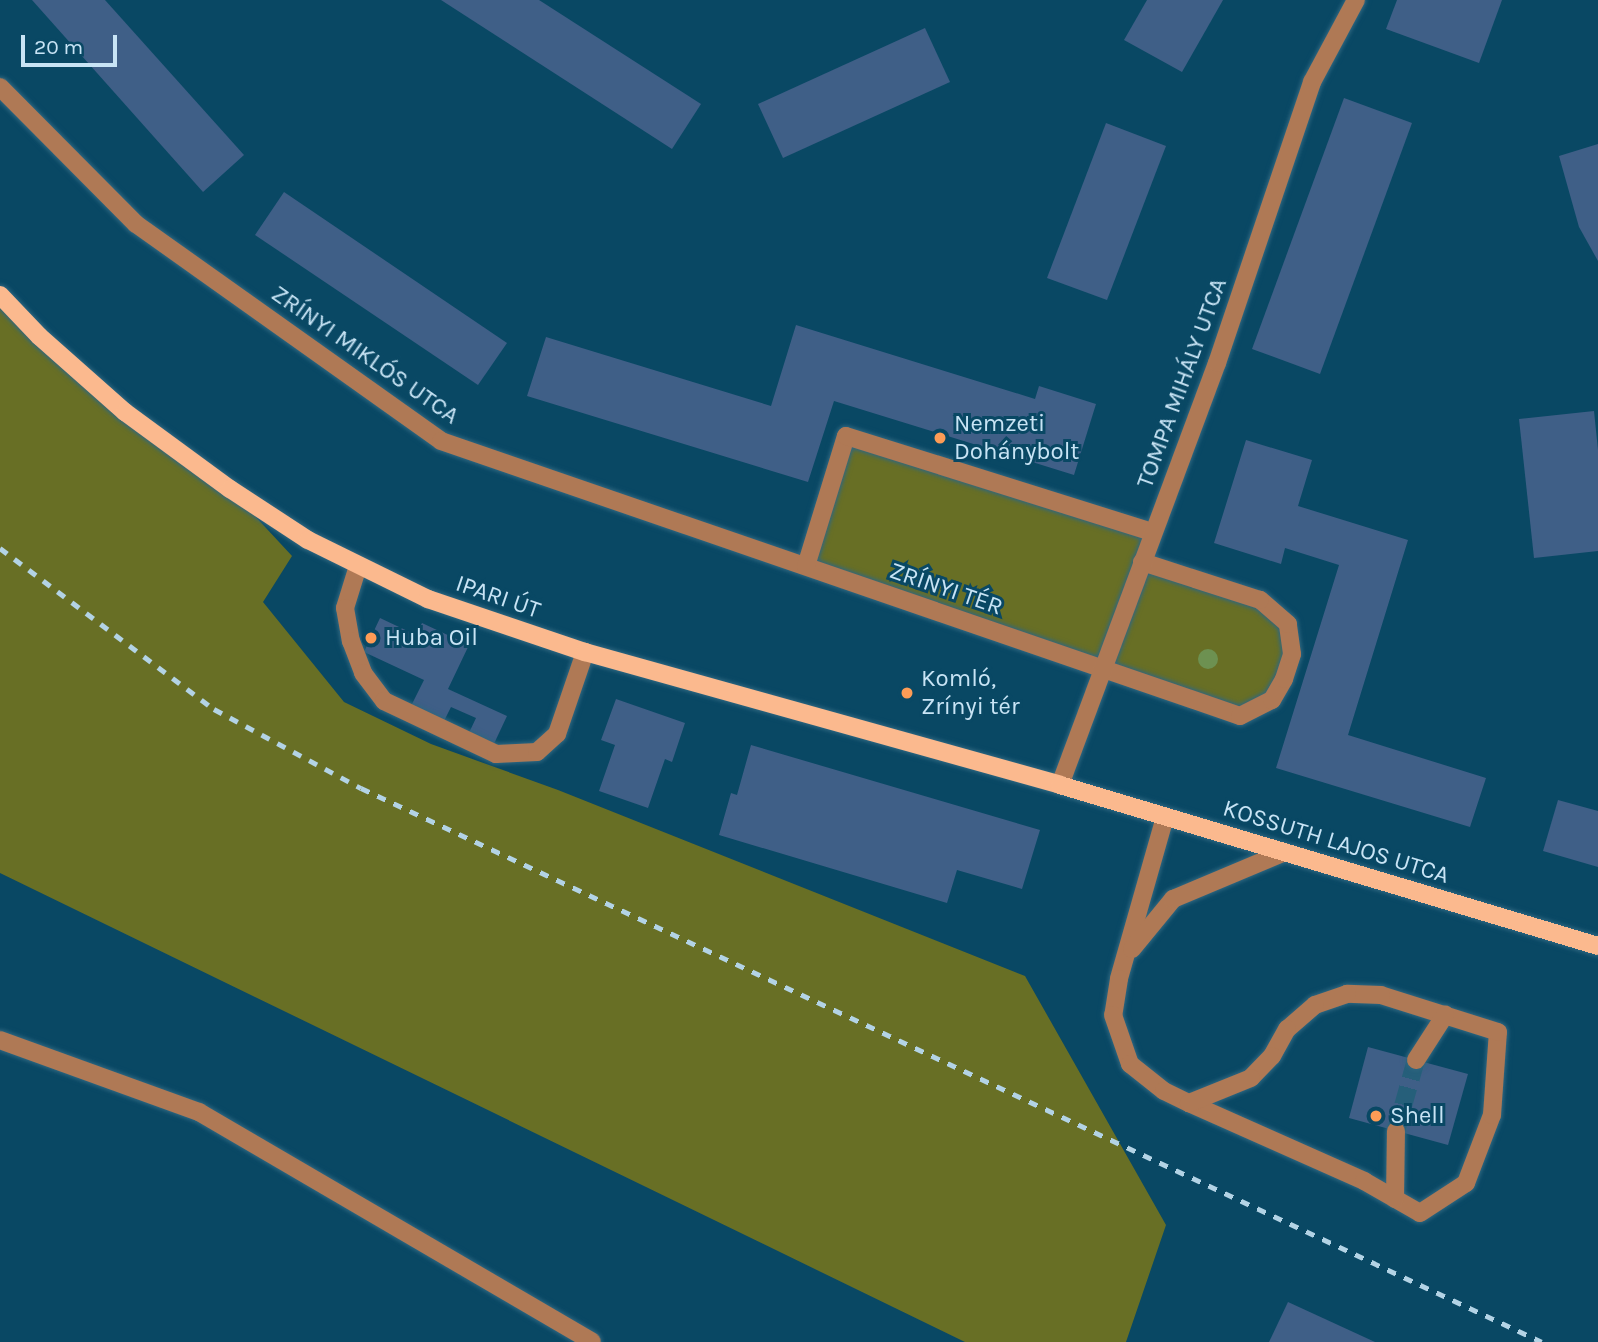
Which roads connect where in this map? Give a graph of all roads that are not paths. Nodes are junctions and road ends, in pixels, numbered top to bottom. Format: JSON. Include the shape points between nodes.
{"nodes":[{"id":1,"x":1356,"y":0,"type":"edge"},
{"id":2,"x":0,"y":87,"type":"edge"},
{"id":3,"x":0,"y":295,"type":"edge"},
{"id":4,"x":1153,"y":532,"type":"junction"},
{"id":5,"x":1142,"y":562,"type":"junction"},
{"id":6,"x":358,"y":566,"type":"junction"},
{"id":7,"x":806,"y":566,"type":"junction"},
{"id":8,"x":585,"y":652,"type":"junction"},
{"id":9,"x":1103,"y":668,"type":"junction"},
{"id":10,"x":1060,"y":785,"type":"junction"},
{"id":11,"x":1164,"y":817,"type":"junction"},
{"id":12,"x":1285,"y":852,"type":"junction"},
{"id":13,"x":1598,"y":946,"type":"edge"},
{"id":14,"x":1126,"y":957,"type":"junction"},
{"id":15,"x":1445,"y":1015,"type":"junction"},
{"id":16,"x":0,"y":1040,"type":"edge"},
{"id":17,"x":1416,"y":1060,"type":"tunnel mouth"},
{"id":18,"x":1189,"y":1102,"type":"junction"},
{"id":19,"x":1396,"y":1131,"type":"tunnel mouth"},
{"id":20,"x":1395,"y":1199,"type":"junction"},
{"id":21,"x":592,"y":1342,"type":"edge"}],
"edges":[{"from":1,"to":4,"type":"street","name":"TOMPA MIHÁLY UTCA","via":[[1312,82],[1217,363]]},
{"from":2,"to":7,"type":"street","name":"ZRÍNYI MIKLÓS UTCA","via":[[136,224],[441,441]]},
{"from":3,"to":6,"type":"main road","name":"IPARI ÚT","via":[[125,412],[230,489]]},
{"from":4,"to":5,"type":"street","name":"TOMPA MIHÁLY UTCA"},
{"from":4,"to":7,"type":"street","via":[[846,436]]},
{"from":5,"to":9,"type":"street","name":"TOMPA MIHÁLY UTCA"},
{"from":5,"to":9,"type":"street","name":"ZRÍNYI TÉR","via":[[1260,600],[1287,624],[1292,654],[1284,678],[1272,700],[1240,716]]},
{"from":6,"to":8,"type":"main road","name":"IPARI ÚT","via":[[428,599]]},
{"from":6,"to":8,"type":"street","via":[[345,608],[351,641],[370,682],[384,701],[496,754],[537,752],[557,734]]},
{"from":7,"to":9,"type":"street","name":"ZRÍNYI TÉR"},
{"from":8,"to":10,"type":"main road","name":"IPARI ÚT"},
{"from":9,"to":10,"type":"street","name":"TOMPA MIHÁLY UTCA"},
{"from":10,"to":11,"type":"main road","name":"KOSSUTH LAJOS UTCA"},
{"from":11,"to":12,"type":"main road","name":"KOSSUTH LAJOS UTCA"},
{"from":11,"to":14,"type":"street"},
{"from":12,"to":13,"type":"main road","name":"KOSSUTH LAJOS UTCA"},
{"from":12,"to":14,"type":"street","via":[[1173,899]]},
{"from":14,"to":18,"type":"street","via":[[1113,1015],[1130,1064],[1164,1091]]},
{"from":15,"to":17,"type":"street"},
{"from":15,"to":18,"type":"street","via":[[1381,995],[1347,994],[1315,1005],[1287,1028],[1272,1056],[1251,1078]]},
{"from":15,"to":20,"type":"street","via":[[1498,1032],[1492,1115],[1466,1183],[1420,1213]]},
{"from":16,"to":21,"type":"street","via":[[199,1112]]},
{"from":18,"to":20,"type":"street"},
{"from":19,"to":20,"type":"street"}]}
